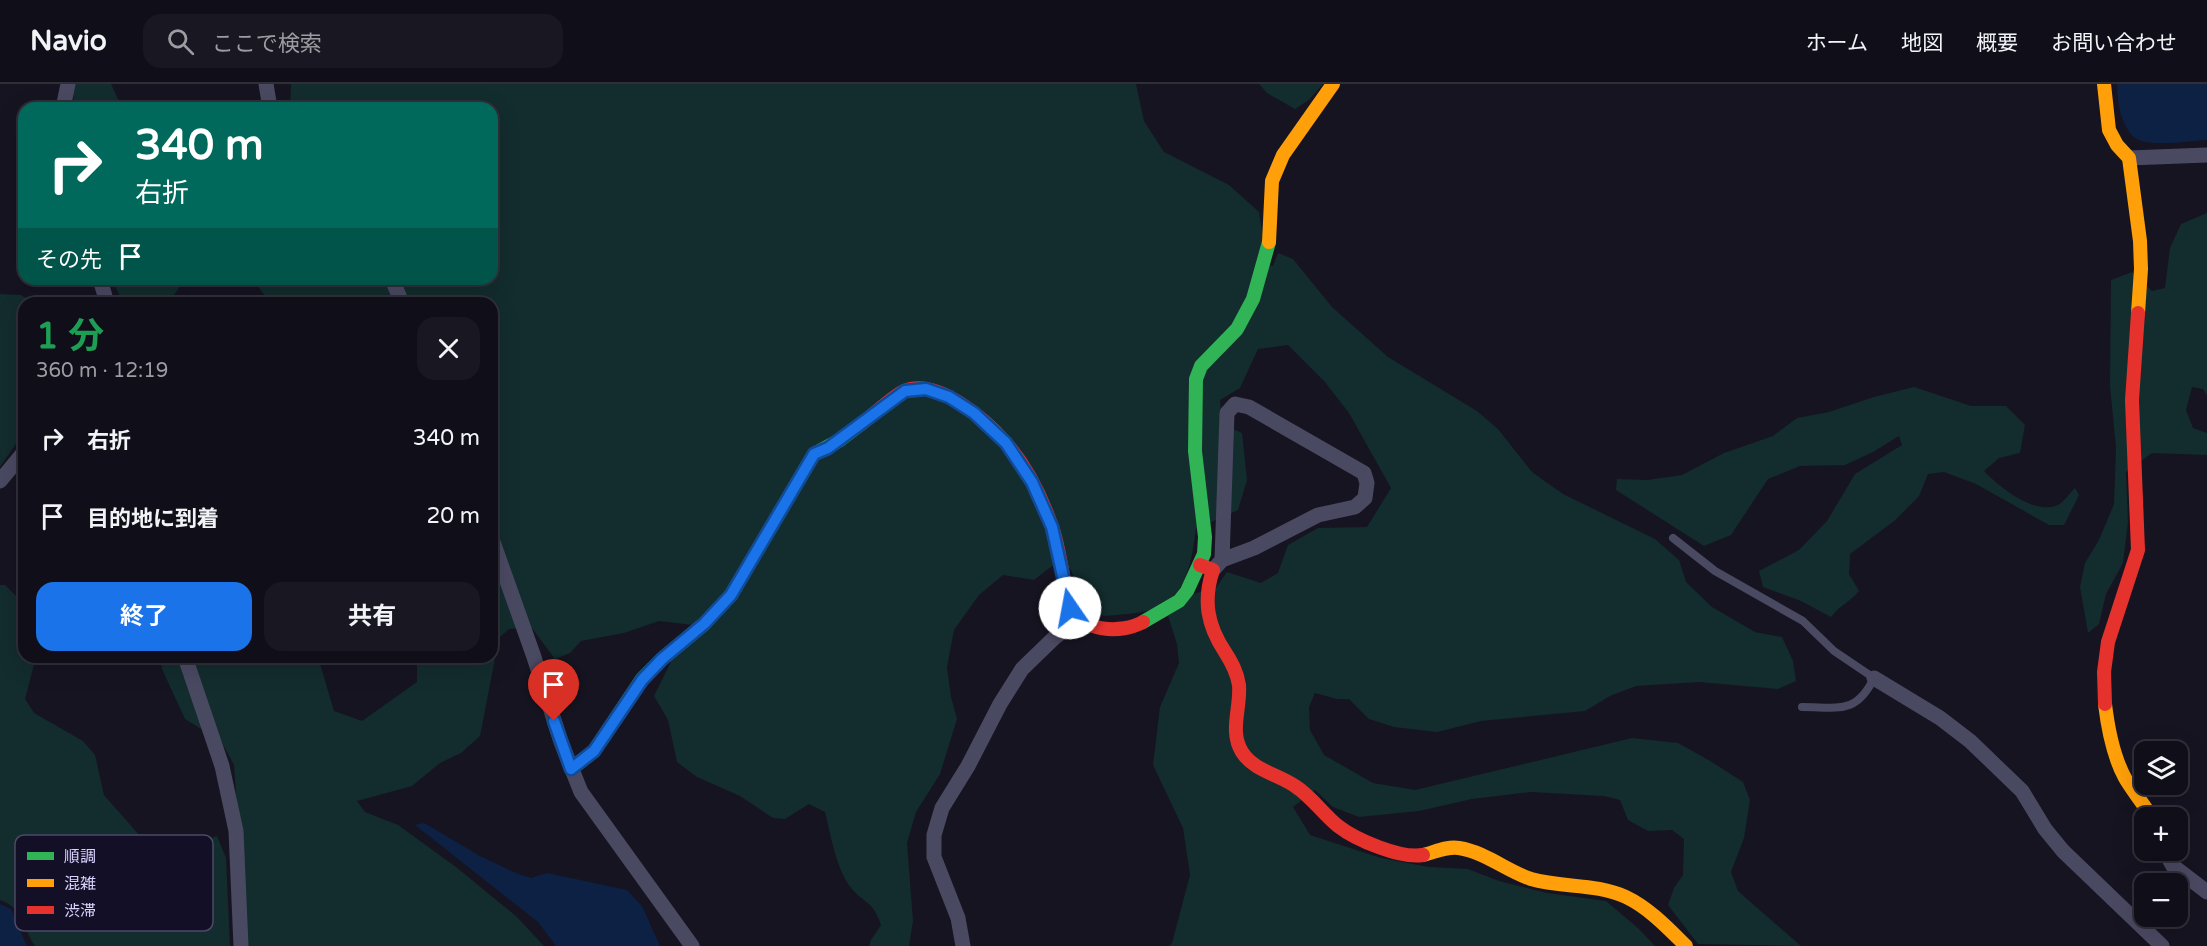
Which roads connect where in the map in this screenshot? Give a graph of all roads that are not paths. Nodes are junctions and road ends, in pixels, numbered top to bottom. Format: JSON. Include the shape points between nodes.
{"nodes":[{"id":1,"x":68,"y":84,"type":"edge"},
{"id":2,"x":266,"y":84,"type":"edge"},
{"id":3,"x":1333,"y":84,"type":"edge"},
{"id":4,"x":2104,"y":84,"type":"edge"},
{"id":5,"x":64,"y":102,"type":"edge"},
{"id":6,"x":269,"y":102,"type":"edge"},
{"id":7,"x":2207,"y":155,"type":"edge"},
{"id":8,"x":2129,"y":158,"type":"junction"},
{"id":9,"x":18,"y":459,"type":"edge"},
{"id":10,"x":0,"y":481,"type":"edge"},
{"id":11,"x":1673,"y":537,"type":"dead end"},
{"id":12,"x":498,"y":556,"type":"edge"},
{"id":13,"x":1212,"y":565,"type":"junction"},
{"id":14,"x":1080,"y":619,"type":"junction"},
{"id":15,"x":188,"y":663,"type":"edge"},
{"id":16,"x":1874,"y":678,"type":"junction"},
{"id":17,"x":1802,"y":706,"type":"dead end"},
{"id":18,"x":571,"y":769,"type":"junction"},
{"id":19,"x":2146,"y":807,"type":"edge"},
{"id":20,"x":2170,"y":861,"type":"edge"},
{"id":21,"x":2207,"y":892,"type":"edge"},
{"id":22,"x":241,"y":946,"type":"edge"},
{"id":23,"x":692,"y":946,"type":"edge"},
{"id":24,"x":963,"y":946,"type":"edge"},
{"id":25,"x":1686,"y":946,"type":"edge"},
{"id":26,"x":2162,"y":946,"type":"edge"}],
"edges":[{"from":1,"to":5,"type":"street"},
{"from":2,"to":6,"type":"street"},
{"from":3,"to":13,"type":"street","via":[[1283,155],[1272,181],[1269,240],[1253,299],[1237,329],[1201,366],[1196,379],[1195,451],[1204,554]]},
{"from":4,"to":8,"type":"street","via":[[2109,130]]},
{"from":7,"to":8,"type":"street"},
{"from":8,"to":19,"type":"street","via":[[2141,269],[2132,400],[2138,550],[2107,644],[2104,667],[2107,716],[2117,761]]},
{"from":9,"to":10,"type":"street"},
{"from":11,"to":16,"type":"lane","via":[[1715,571],[1803,621],[1834,651]]},
{"from":12,"to":18,"type":"street"},
{"from":13,"to":13,"type":"street","via":[[1227,413],[1235,404],[1249,406],[1364,472],[1365,498],[1355,507],[1318,515]]},
{"from":13,"to":14,"type":"street","via":[[1179,602],[1136,626],[1114,631]]},
{"from":13,"to":25,"type":"street","via":[[1205,604],[1240,686],[1234,731],[1239,747],[1260,770],[1293,784],[1355,837],[1410,856],[1456,847],[1533,880],[1603,889],[1640,904]]},
{"from":14,"to":18,"type":"street","via":[[1070,608],[1052,527],[1032,482],[1006,443],[974,413],[949,397],[926,389],[905,391],[828,448],[814,454],[731,595],[642,680],[594,751]]},
{"from":14,"to":24,"type":"street","via":[[1022,669],[942,808],[934,835],[934,857],[958,918]]},
{"from":15,"to":22,"type":"street","via":[[222,766],[236,831]]},
{"from":16,"to":17,"type":"lane","via":[[1858,702],[1844,707]]},
{"from":16,"to":26,"type":"street","via":[[1941,718],[1970,741],[2022,791],[2063,850]]},
{"from":18,"to":23,"type":"street","via":[[604,827]]},
{"from":20,"to":21,"type":"street"}]}
